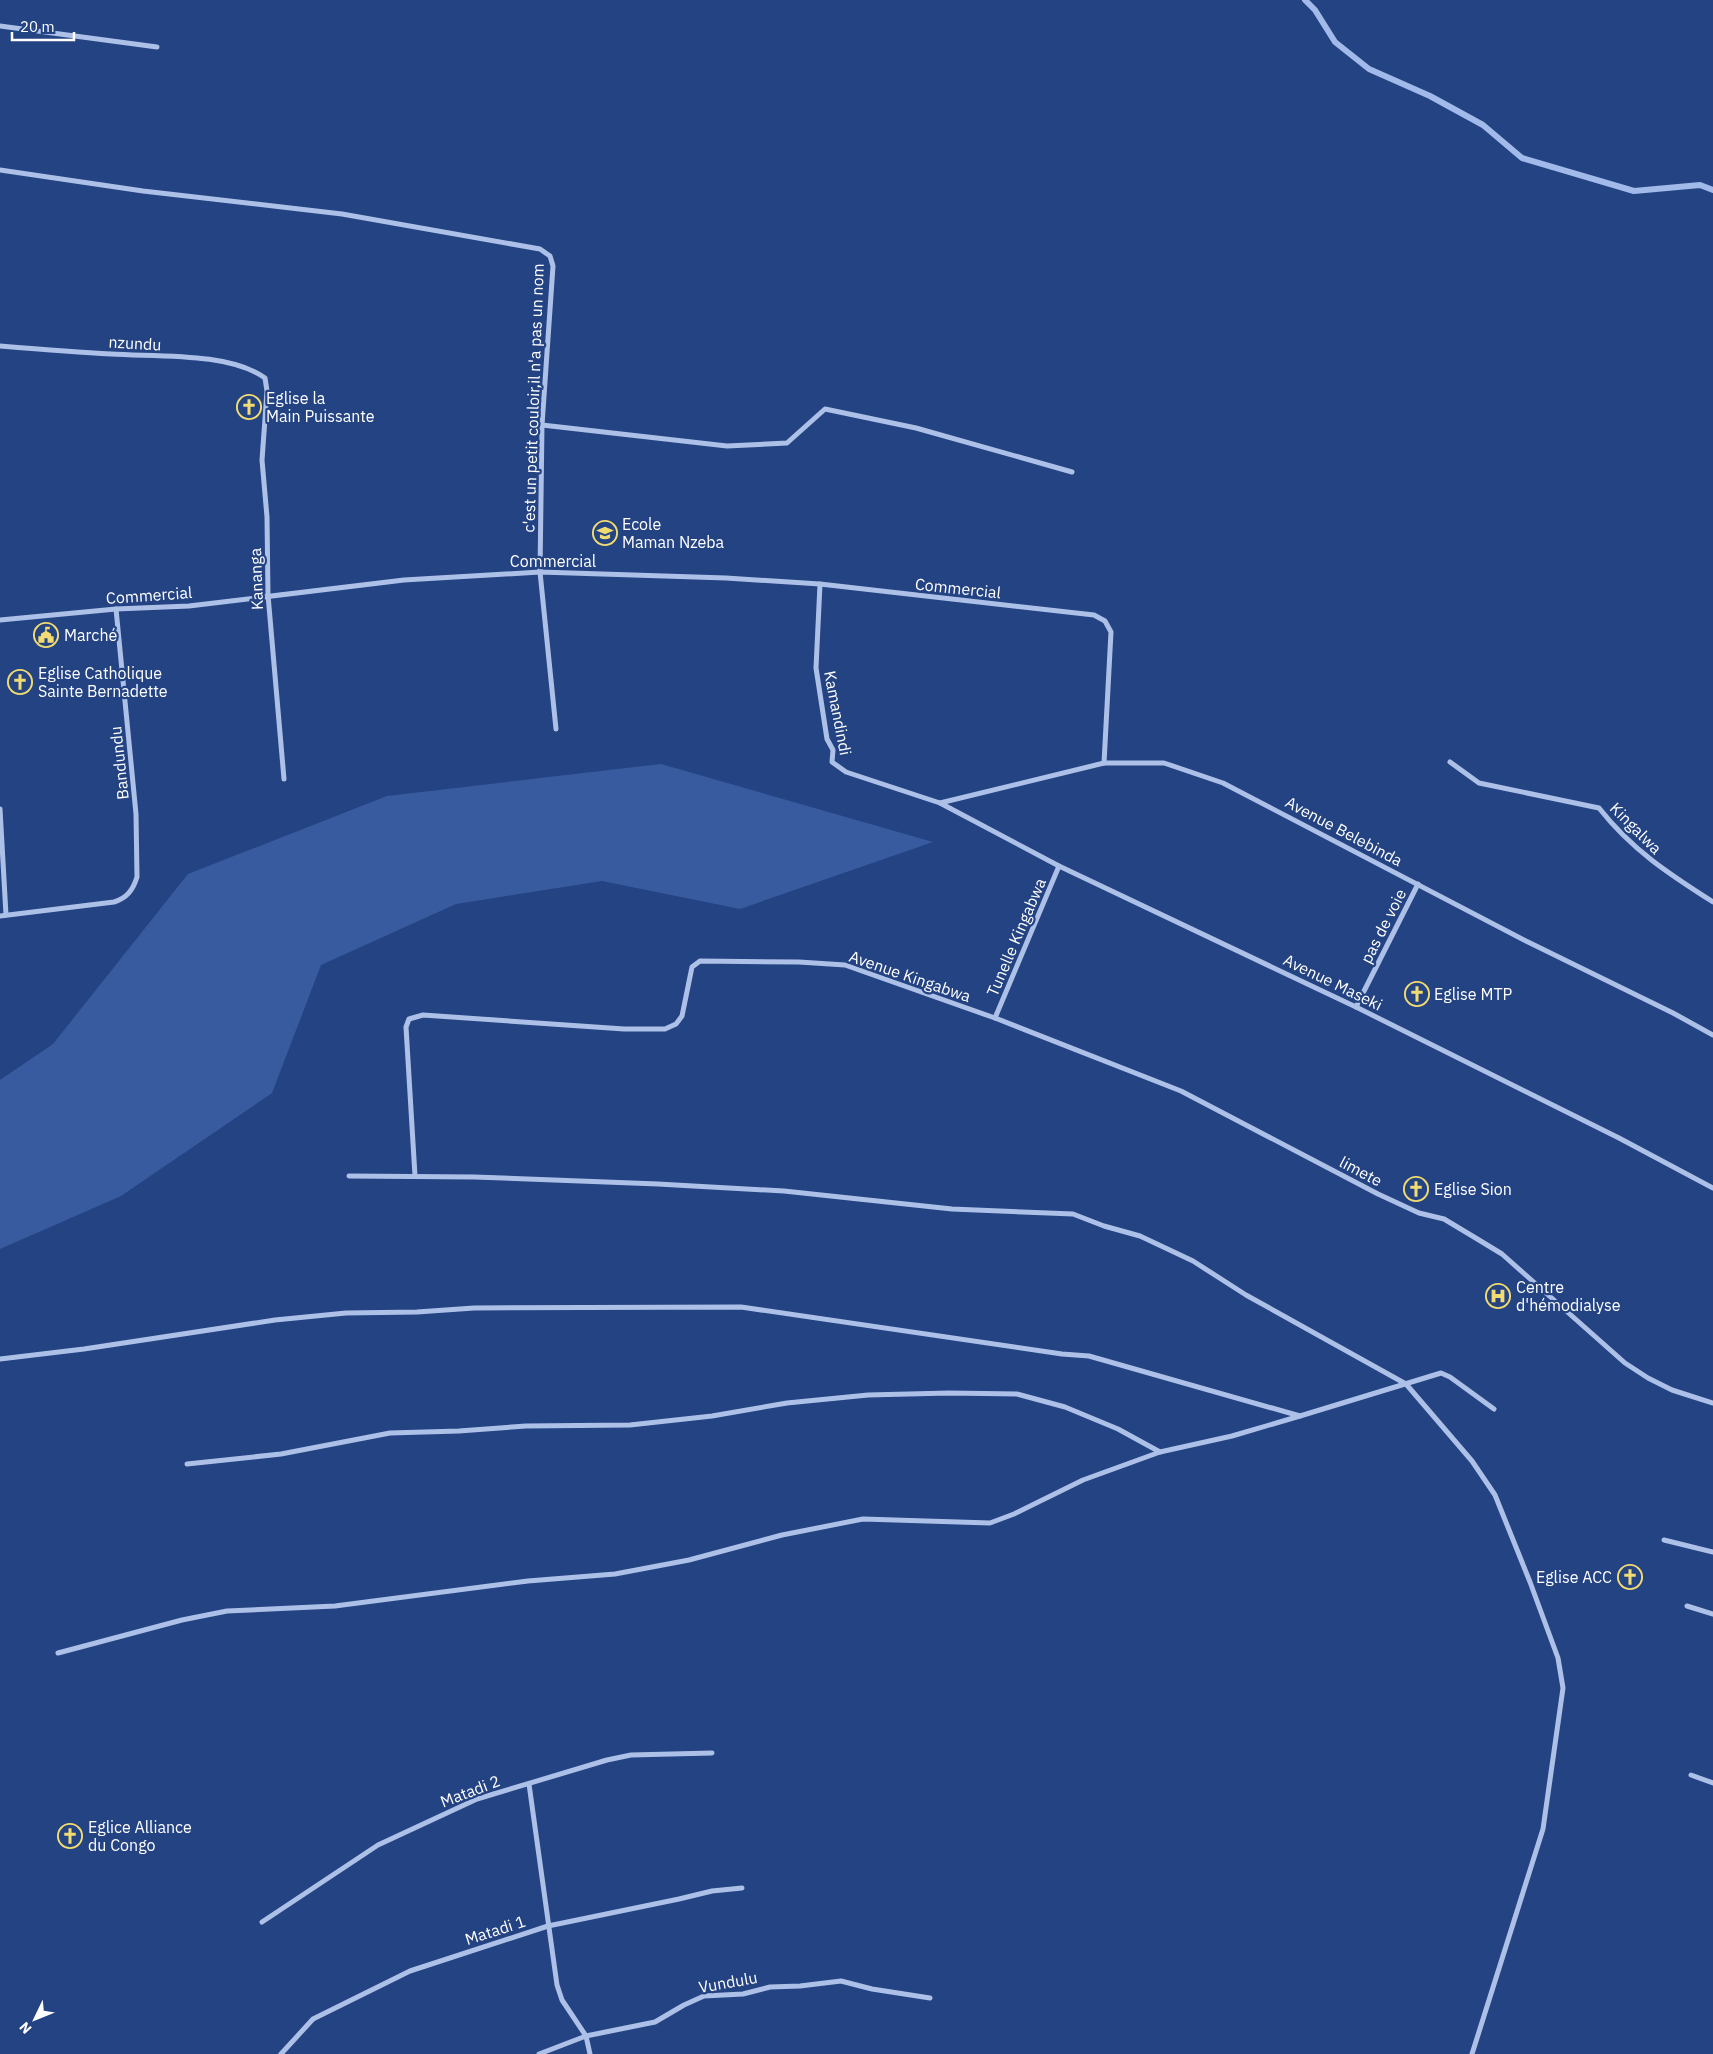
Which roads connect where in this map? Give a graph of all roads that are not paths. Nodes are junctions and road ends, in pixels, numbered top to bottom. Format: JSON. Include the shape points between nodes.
{"nodes":[{"id":1,"x":0,"y":26,"type":"edge"},
{"id":2,"x":157,"y":47,"type":"dead end"},
{"id":3,"x":0,"y":170,"type":"edge"},
{"id":4,"x":0,"y":346,"type":"edge"},
{"id":5,"x":265,"y":378,"type":"joint"},
{"id":6,"x":542,"y":425,"type":"junction"},
{"id":7,"x":1072,"y":472,"type":"dead end"},
{"id":8,"x":540,"y":572,"type":"junction"},
{"id":9,"x":820,"y":584,"type":"junction"},
{"id":10,"x":268,"y":595,"type":"junction"},
{"id":11,"x":116,"y":609,"type":"junction"},
{"id":12,"x":0,"y":620,"type":"edge"},
{"id":13,"x":556,"y":729,"type":"dead end"},
{"id":14,"x":1450,"y":762,"type":"dead end"},
{"id":15,"x":1104,"y":763,"type":"junction"},
{"id":16,"x":284,"y":779,"type":"dead end"},
{"id":17,"x":940,"y":803,"type":"junction"},
{"id":18,"x":0,"y":809,"type":"edge"},
{"id":19,"x":1059,"y":866,"type":"junction"},
{"id":20,"x":1418,"y":884,"type":"junction"},
{"id":21,"x":1713,"y":902,"type":"edge"},
{"id":22,"x":3,"y":916,"type":"edge"},
{"id":23,"x":1356,"y":1007,"type":"junction"},
{"id":24,"x":996,"y":1018,"type":"junction"},
{"id":25,"x":1713,"y":1034,"type":"edge"},
{"id":26,"x":349,"y":1176,"type":"dead end"},
{"id":27,"x":415,"y":1176,"type":"junction"},
{"id":28,"x":1713,"y":1188,"type":"edge"},
{"id":29,"x":0,"y":1359,"type":"edge"},
{"id":30,"x":1406,"y":1384,"type":"junction"},
{"id":31,"x":1713,"y":1403,"type":"edge"},
{"id":32,"x":1494,"y":1409,"type":"dead end"},
{"id":33,"x":1300,"y":1416,"type":"junction"},
{"id":34,"x":1160,"y":1452,"type":"junction"},
{"id":35,"x":187,"y":1464,"type":"dead end"},
{"id":36,"x":1664,"y":1540,"type":"dead end"},
{"id":37,"x":1713,"y":1552,"type":"edge"},
{"id":38,"x":1687,"y":1606,"type":"dead end"},
{"id":39,"x":1713,"y":1614,"type":"edge"},
{"id":40,"x":58,"y":1653,"type":"dead end"},
{"id":41,"x":712,"y":1753,"type":"dead end"},
{"id":42,"x":1691,"y":1774,"type":"dead end"},
{"id":43,"x":1713,"y":1783,"type":"edge"},
{"id":44,"x":528,"y":1784,"type":"junction"},
{"id":45,"x":742,"y":1888,"type":"dead end"},
{"id":46,"x":262,"y":1922,"type":"dead end"},
{"id":47,"x":548,"y":1926,"type":"junction"},
{"id":48,"x":930,"y":1998,"type":"dead end"},
{"id":49,"x":586,"y":2036,"type":"junction"},
{"id":50,"x":281,"y":2054,"type":"edge"},
{"id":51,"x":539,"y":2054,"type":"edge"},
{"id":52,"x":590,"y":2054,"type":"edge"},
{"id":53,"x":1472,"y":2054,"type":"edge"}],
"edges":[{"from":1,"to":2,"type":"street"},
{"from":3,"to":6,"type":"street","name":"c'est un petit couloir,il n'a pas un nom","via":[[143,191],[342,214],[540,249],[550,256],[554,266]]},
{"from":4,"to":5,"type":"street","name":"nzundu","via":[[214,360],[254,370]]},
{"from":5,"to":10,"type":"street","name":"Kananga","via":[[267,392],[262,460]]},
{"from":6,"to":7,"type":"street","via":[[727,446],[787,443],[824,410],[916,428]]},
{"from":6,"to":8,"type":"street","name":"c'est un petit couloir,il n'a pas un nom"},
{"from":8,"to":9,"type":"street","name":"Commercial"},
{"from":8,"to":10,"type":"street","name":"Commercial","via":[[404,580]]},
{"from":8,"to":13,"type":"street","name":"c'est un petit couloir,il n'a pas un nom"},
{"from":9,"to":15,"type":"street","name":"Commercial","via":[[1094,615],[1105,621],[1111,632]]},
{"from":9,"to":17,"type":"street","name":"Kamandindi","via":[[816,668],[828,739],[833,750],[832,762],[846,772]]},
{"from":10,"to":11,"type":"street","name":"Commercial","via":[[189,606]]},
{"from":10,"to":16,"type":"street","name":"Kananga"},
{"from":11,"to":12,"type":"street","name":"Commercial"},
{"from":11,"to":22,"type":"street","name":"Bandundu","via":[[136,814],[137,877],[122,900]]},
{"from":14,"to":21,"type":"street","name":"Kingalwa","via":[[1480,783],[1600,808],[1635,848]]},
{"from":15,"to":17,"type":"street","name":"Avenue Belebinda"},
{"from":15,"to":20,"type":"street","name":"Avenue Belebinda","via":[[1164,763],[1223,782]]},
{"from":17,"to":19,"type":"street","name":"Avenue Maseki"},
{"from":18,"to":22,"type":"street"},
{"from":19,"to":23,"type":"street","name":"Avenue Maseki"},
{"from":19,"to":24,"type":"street","name":"Tunelle Kingabwa"},
{"from":20,"to":23,"type":"street","name":"pas de voie"},
{"from":20,"to":25,"type":"street","name":"Avenue Belebinda"},
{"from":23,"to":28,"type":"street","name":"Avenue Maseki"},
{"from":24,"to":27,"type":"street","name":"Avenue Kingabwa","via":[[845,965],[705,960],[695,963],[691,972],[682,1016],[676,1024],[665,1029],[424,1015],[409,1018],[406,1027]]},
{"from":24,"to":31,"type":"street","name":"limete","via":[[1181,1091],[1378,1194],[1419,1213],[1444,1220],[1502,1254],[1625,1363],[1672,1390]]},
{"from":26,"to":27,"type":"street"},
{"from":27,"to":30,"type":"street","via":[[784,1191],[952,1209],[1074,1214],[1140,1236],[1193,1261],[1246,1295]]},
{"from":29,"to":33,"type":"street","via":[[346,1313],[474,1308],[742,1307],[1089,1356]]},
{"from":30,"to":32,"type":"street","via":[[1441,1373]]},
{"from":30,"to":33,"type":"street"},
{"from":30,"to":53,"type":"street","via":[[1472,1462],[1495,1496],[1558,1658],[1563,1688],[1543,1829]]},
{"from":33,"to":34,"type":"street"},
{"from":34,"to":35,"type":"street","via":[[1065,1408],[1017,1394],[949,1393],[868,1395],[787,1403],[630,1425],[390,1433],[281,1454]]},
{"from":34,"to":40,"type":"street","via":[[1083,1480],[990,1523],[863,1519],[615,1574],[528,1581],[335,1606],[227,1611]]},
{"from":36,"to":37,"type":"street"},
{"from":38,"to":39,"type":"street"},
{"from":41,"to":44,"type":"street","name":"Matadi 2","via":[[631,1755]]},
{"from":42,"to":43,"type":"street"},
{"from":44,"to":46,"type":"street","name":"Matadi 2","via":[[477,1799],[378,1845]]},
{"from":44,"to":47,"type":"street"},
{"from":45,"to":47,"type":"street","name":"Matadi 1","via":[[712,1890]]},
{"from":47,"to":49,"type":"street","via":[[562,2000]]},
{"from":47,"to":50,"type":"street","name":"Matadi 1","via":[[410,1971],[313,2019]]},
{"from":48,"to":49,"type":"street","name":"Vundulu","via":[[841,1981],[770,1987],[743,1994],[704,1996],[655,2022]]},
{"from":49,"to":51,"type":"street","name":"Vundulu"},
{"from":49,"to":52,"type":"street"}]}
